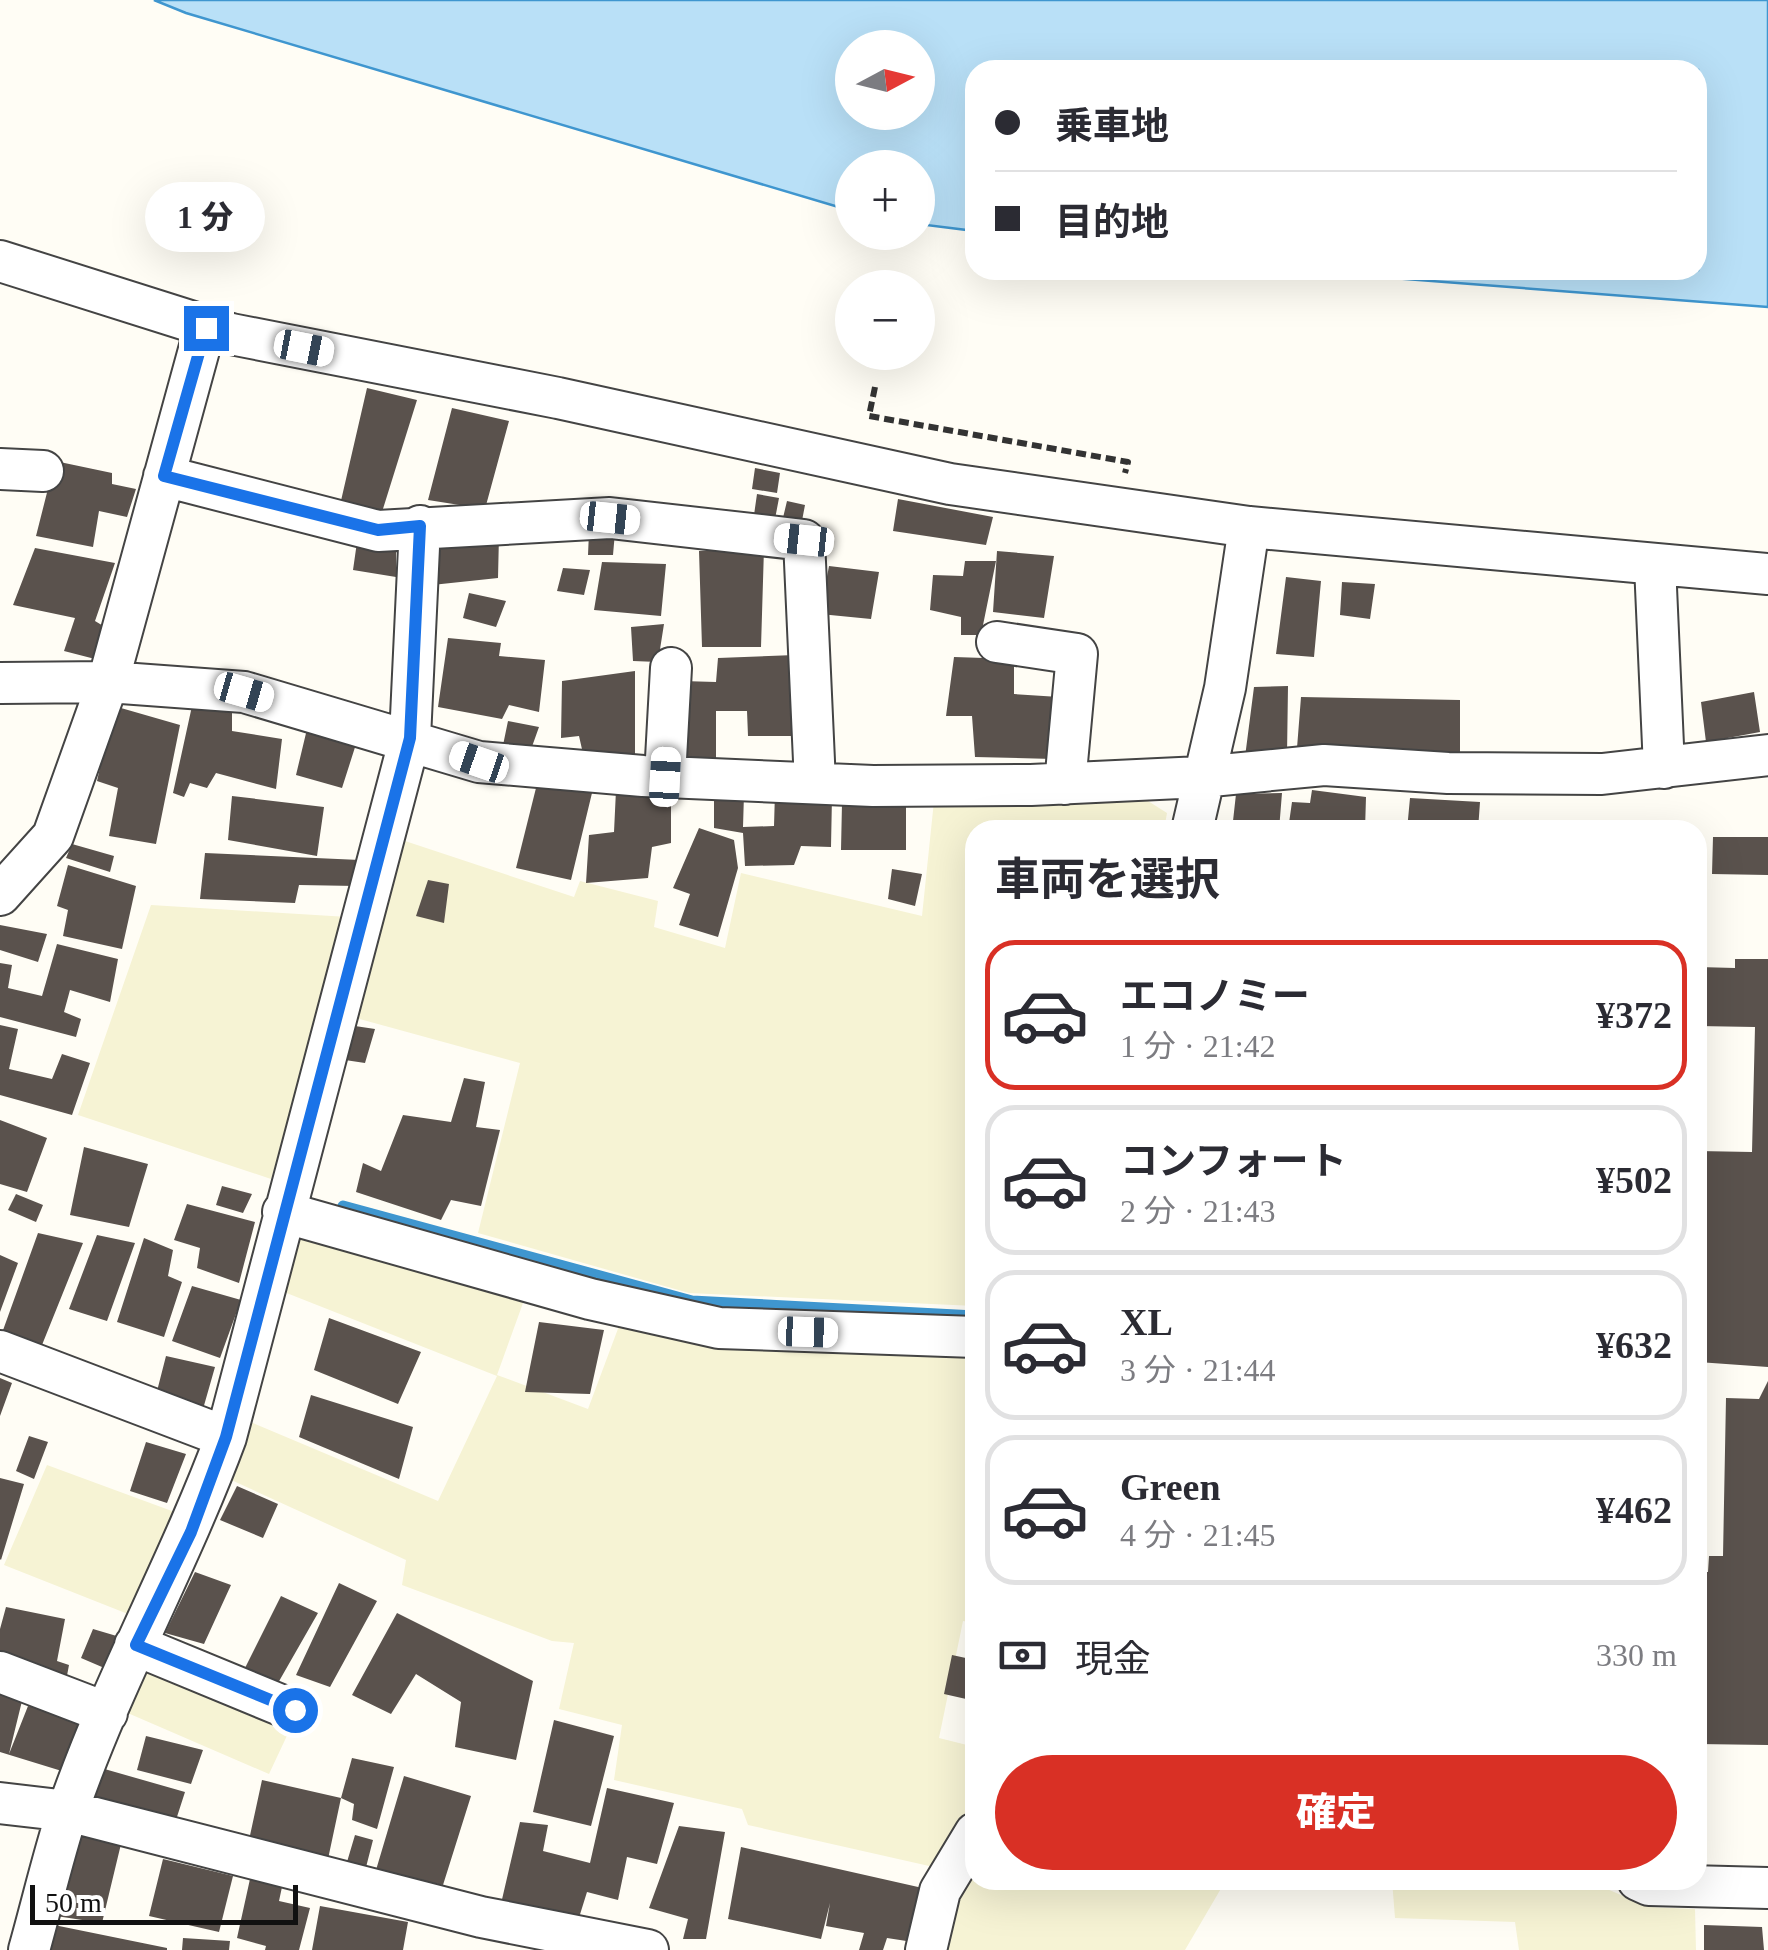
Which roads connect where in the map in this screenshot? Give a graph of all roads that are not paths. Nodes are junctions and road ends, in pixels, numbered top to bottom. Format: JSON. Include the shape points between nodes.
{"nodes":[{"id":1,"x":0,"y":261,"type":"edge"},
{"id":2,"x":206,"y":328,"type":"junction"},
{"id":3,"x":0,"y":469,"type":"edge"},
{"id":4,"x":44,"y":471,"type":"dead end"},
{"id":5,"x":164,"y":476,"type":"junction"},
{"id":6,"x":420,"y":526,"type":"junction"},
{"id":7,"x":1248,"y":527,"type":"junction"},
{"id":8,"x":1655,"y":566,"type":"junction"},
{"id":9,"x":1768,"y":574,"type":"edge"},
{"id":10,"x":996,"y":642,"type":"dead end"},
{"id":11,"x":671,"y":668,"type":"dead end"},
{"id":12,"x":108,"y":682,"type":"junction"},
{"id":13,"x":0,"y":683,"type":"edge"},
{"id":14,"x":410,"y":738,"type":"junction"},
{"id":15,"x":1768,"y":755,"type":"edge"},
{"id":16,"x":1664,"y":768,"type":"junction"},
{"id":17,"x":665,"y":777,"type":"junction"},
{"id":18,"x":1201,"y":777,"type":"junction"},
{"id":19,"x":815,"y":783,"type":"junction"},
{"id":20,"x":1065,"y":784,"type":"junction"},
{"id":21,"x":1194,"y":820,"type":"edge"},
{"id":22,"x":0,"y":895,"type":"edge"},
{"id":23,"x":283,"y":1212,"type":"junction"},
{"id":24,"x":965,"y":1337,"type":"edge"},
{"id":25,"x":0,"y":1351,"type":"edge"},
{"id":26,"x":226,"y":1437,"type":"junction"},
{"id":27,"x":136,"y":1645,"type":"junction"},
{"id":28,"x":0,"y":1672,"type":"edge"},
{"id":29,"x":295,"y":1710,"type":"dead end"},
{"id":30,"x":107,"y":1713,"type":"junction"},
{"id":31,"x":0,"y":1803,"type":"edge"},
{"id":32,"x":68,"y":1811,"type":"junction"},
{"id":33,"x":965,"y":1849,"type":"edge"},
{"id":34,"x":1707,"y":1886,"type":"edge"},
{"id":35,"x":1768,"y":1888,"type":"edge"},
{"id":36,"x":478,"y":1934,"type":"edge"},
{"id":37,"x":29,"y":1950,"type":"edge"},
{"id":38,"x":648,"y":1950,"type":"edge"},
{"id":39,"x":926,"y":1950,"type":"edge"}],
"edges":[{"from":1,"to":2,"type":"street"},
{"from":2,"to":5,"type":"street"},
{"from":2,"to":7,"type":"street","via":[[950,484]]},
{"from":3,"to":4,"type":"street"},
{"from":5,"to":6,"type":"street","via":[[378,530]]},
{"from":5,"to":12,"type":"street"},
{"from":6,"to":14,"type":"street"},
{"from":6,"to":19,"type":"street","via":[[610,518],[804,540]]},
{"from":7,"to":8,"type":"street"},
{"from":7,"to":18,"type":"street","via":[[1225,688]]},
{"from":8,"to":9,"type":"street"},
{"from":8,"to":16,"type":"street"},
{"from":10,"to":20,"type":"street","via":[[1078,654]]},
{"from":11,"to":17,"type":"street"},
{"from":12,"to":13,"type":"street"},
{"from":12,"to":14,"type":"street","via":[[244,692]]},
{"from":12,"to":22,"type":"street","via":[[53,836]]},
{"from":14,"to":17,"type":"street","via":[[479,762]]},
{"from":14,"to":23,"type":"street"},
{"from":15,"to":16,"type":"street"},
{"from":16,"to":18,"type":"street","via":[[1448,773],[1324,765]]},
{"from":17,"to":19,"type":"street"},
{"from":18,"to":20,"type":"street"},
{"from":18,"to":21,"type":"street"},
{"from":19,"to":20,"type":"street"},
{"from":23,"to":24,"type":"street","via":[[590,1299],[719,1328]]},
{"from":23,"to":26,"type":"street"},
{"from":25,"to":26,"type":"street"},
{"from":26,"to":27,"type":"street","via":[[191,1532]]},
{"from":27,"to":29,"type":"street"},
{"from":27,"to":30,"type":"street"},
{"from":28,"to":30,"type":"street"},
{"from":30,"to":32,"type":"street"},
{"from":31,"to":32,"type":"street"},
{"from":32,"to":36,"type":"street"},
{"from":32,"to":37,"type":"street"},
{"from":33,"to":39,"type":"street","via":[[940,1890]]},
{"from":34,"to":35,"type":"street"},
{"from":36,"to":38,"type":"street"}]}
